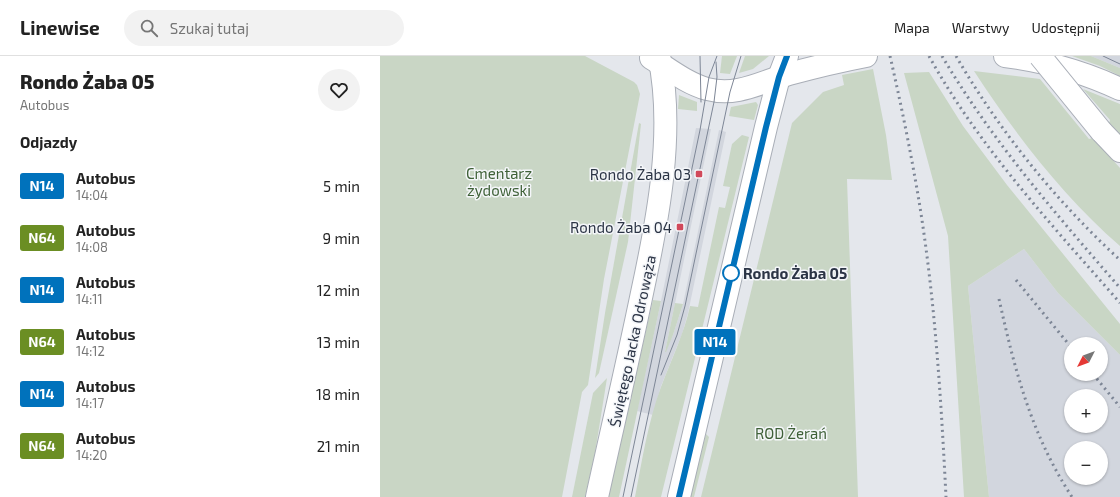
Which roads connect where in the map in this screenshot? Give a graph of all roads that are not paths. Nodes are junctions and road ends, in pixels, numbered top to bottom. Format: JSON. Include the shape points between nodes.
{"nodes":[{"id":1,"x":787,"y":56,"type":"edge"},
{"id":2,"x":866,"y":56,"type":"edge"},
{"id":3,"x":1005,"y":56,"type":"edge"},
{"id":4,"x":1040,"y":56,"type":"edge"},
{"id":5,"x":656,"y":59,"type":"edge"},
{"id":6,"x":779,"y":77,"type":"junction"},
{"id":7,"x":1120,"y":89,"type":"edge"},
{"id":8,"x":1120,"y":151,"type":"edge"},
{"id":9,"x":597,"y":497,"type":"edge"},
{"id":10,"x":679,"y":497,"type":"edge"}],
"edges":[{"from":1,"to":6,"type":"main road"},
{"from":2,"to":6,"type":"main road"},
{"from":3,"to":7,"type":"main road","via":[[1072,70]]},
{"from":4,"to":8,"type":"main road","bridge":true},
{"from":5,"to":6,"type":"main road","via":[[689,82],[716,91],[730,92]]},
{"from":5,"to":9,"type":"main road","name":"Świętego Jacka Odrowąża","via":[[665,121],[654,235]]},
{"from":6,"to":10,"type":"main road"}]}
